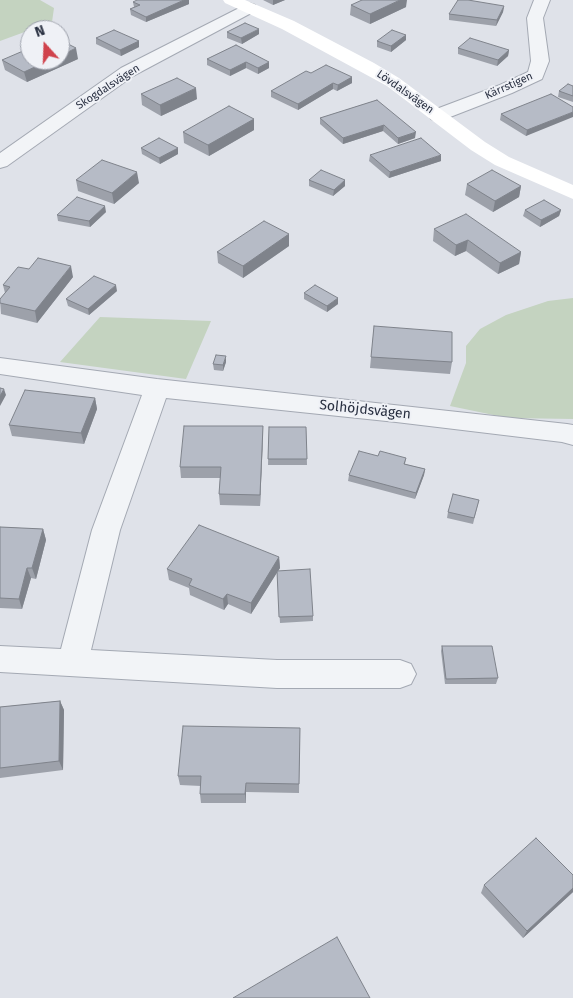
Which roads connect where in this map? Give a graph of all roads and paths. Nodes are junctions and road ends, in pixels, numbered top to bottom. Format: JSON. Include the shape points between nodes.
{"nodes":[{"id":1,"x":231,"y":0,"type":"edge"},
{"id":2,"x":542,"y":0,"type":"edge"},
{"id":3,"x":249,"y":8,"type":"junction"},
{"id":4,"x":438,"y":115,"type":"junction"},
{"id":5,"x":0,"y":162,"type":"edge"},
{"id":6,"x":573,"y":193,"type":"edge"},
{"id":7,"x":0,"y":366,"type":"edge"},
{"id":8,"x":156,"y":388,"type":"junction"},
{"id":9,"x":573,"y":436,"type":"edge"},
{"id":10,"x":0,"y":659,"type":"edge"},
{"id":11,"x":73,"y":661,"type":"junction"},
{"id":12,"x":400,"y":674,"type":"dead end"}],
"edges":[{"from":1,"to":3,"type":"street","name":"Lövdalsvägen"},
{"from":2,"to":4,"type":"street","name":"Kärrstigen","via":[[535,18],[540,62],[536,75]]},
{"from":3,"to":4,"type":"street","name":"Lövdalsvägen","via":[[368,67]]},
{"from":3,"to":5,"type":"street","name":"Skogdalsvägen","via":[[126,72]]},
{"from":4,"to":6,"type":"street","name":"Lövdalsvägen","via":[[502,162]]},
{"from":7,"to":8,"type":"street","name":"Solhöjdsvägen"},
{"from":8,"to":9,"type":"street","name":"Solhöjdsvägen"},
{"from":8,"to":11,"type":"street","via":[[106,530]]},
{"from":10,"to":11,"type":"street"},
{"from":11,"to":12,"type":"street","via":[[277,674]]}]}
